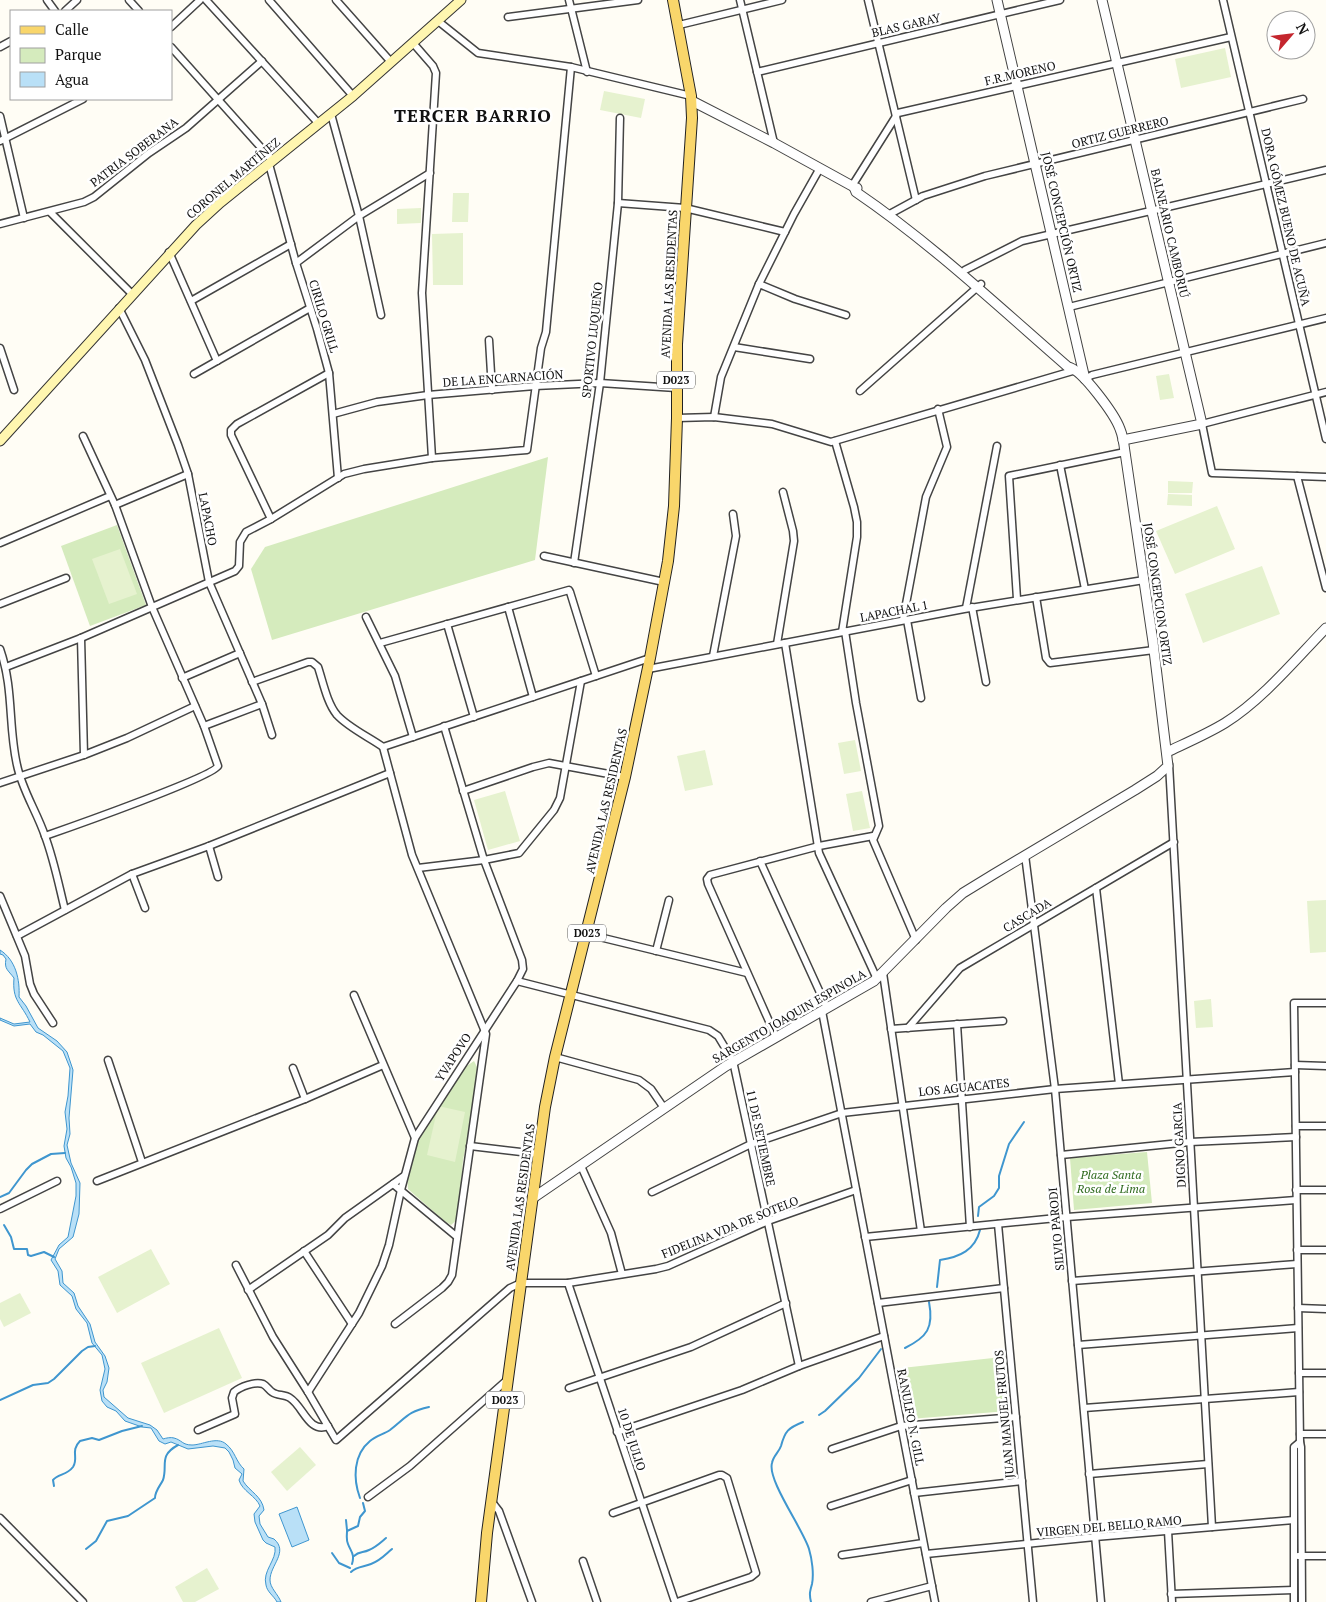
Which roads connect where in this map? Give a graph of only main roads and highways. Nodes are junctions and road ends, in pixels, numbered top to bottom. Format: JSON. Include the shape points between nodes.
{"nodes":[{"id":1,"x":461,"y":0,"type":"edge"},
{"id":2,"x":673,"y":0,"type":"edge"},
{"id":3,"x":0,"y":441,"type":"edge"},
{"id":4,"x":480,"y":1602,"type":"edge"}],
"edges":[{"from":1,"to":3,"type":"main road","name":"CORONEL MARTÍNEZ","via":[[332,114],[196,225]]},
{"from":2,"to":4,"type":"main road","name":"AVENIDA LAS RESIDENTAS","number":"D023","via":[[692,98],[677,344],[672,530],[625,777],[545,1107]]}]}
